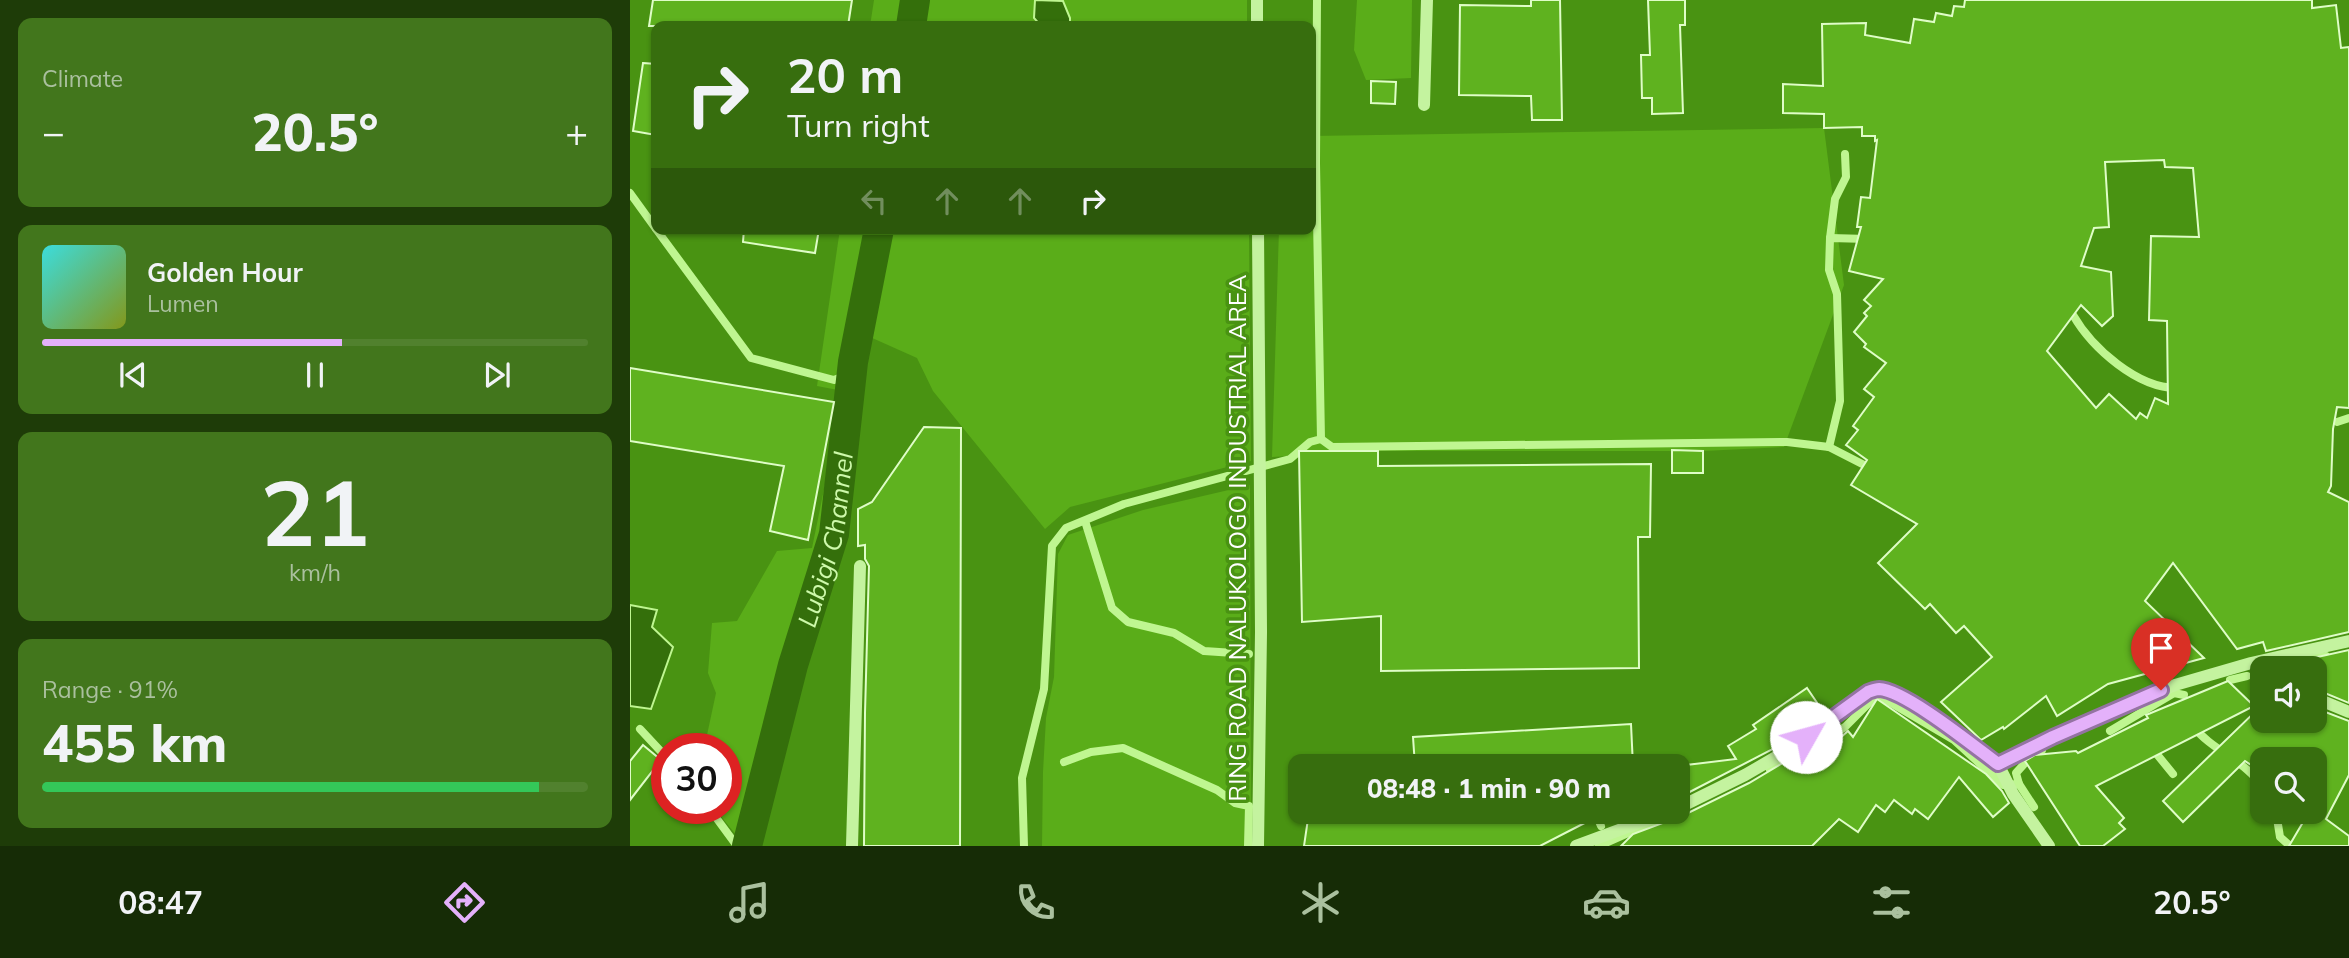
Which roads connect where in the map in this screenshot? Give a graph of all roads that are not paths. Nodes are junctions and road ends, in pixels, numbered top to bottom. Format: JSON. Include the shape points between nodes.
{"nodes":[{"id":1,"x":1257,"y":0,"type":"edge"},
{"id":2,"x":1427,"y":0,"type":"edge"},
{"id":3,"x":1257,"y":21,"type":"edge"},
{"id":4,"x":1424,"y":104,"type":"dead end"},
{"id":5,"x":1258,"y":235,"type":"edge"},
{"id":6,"x":860,"y":565,"type":"dead end"},
{"id":7,"x":2349,"y":641,"type":"edge"},
{"id":8,"x":2282,"y":656,"type":"edge"},
{"id":9,"x":2250,"y":663,"type":"edge"},
{"id":10,"x":2327,"y":703,"type":"edge"},
{"id":11,"x":2349,"y":712,"type":"edge"},
{"id":12,"x":1998,"y":764,"type":"junction"},
{"id":13,"x":1690,"y":803,"type":"edge"},
{"id":14,"x":1636,"y":824,"type":"edge"},
{"id":15,"x":852,"y":846,"type":"edge"},
{"id":16,"x":1258,"y":846,"type":"edge"},
{"id":17,"x":1576,"y":846,"type":"edge"},
{"id":18,"x":2049,"y":846,"type":"edge"}],
"edges":[{"from":1,"to":3,"type":"street"},
{"from":2,"to":4,"type":"street"},
{"from":5,"to":16,"type":"street","name":"RING ROAD NALUKOLOGO INDUSTRIAL AREA"},
{"from":6,"to":15,"type":"street"},
{"from":7,"to":8,"type":"street"},
{"from":9,"to":12,"type":"street","via":[[2168,688]]},
{"from":10,"to":11,"type":"street"},
{"from":12,"to":13,"type":"street","via":[[1946,725],[1880,689],[1776,757]]},
{"from":12,"to":18,"type":"street"},
{"from":14,"to":17,"type":"street"}]}
